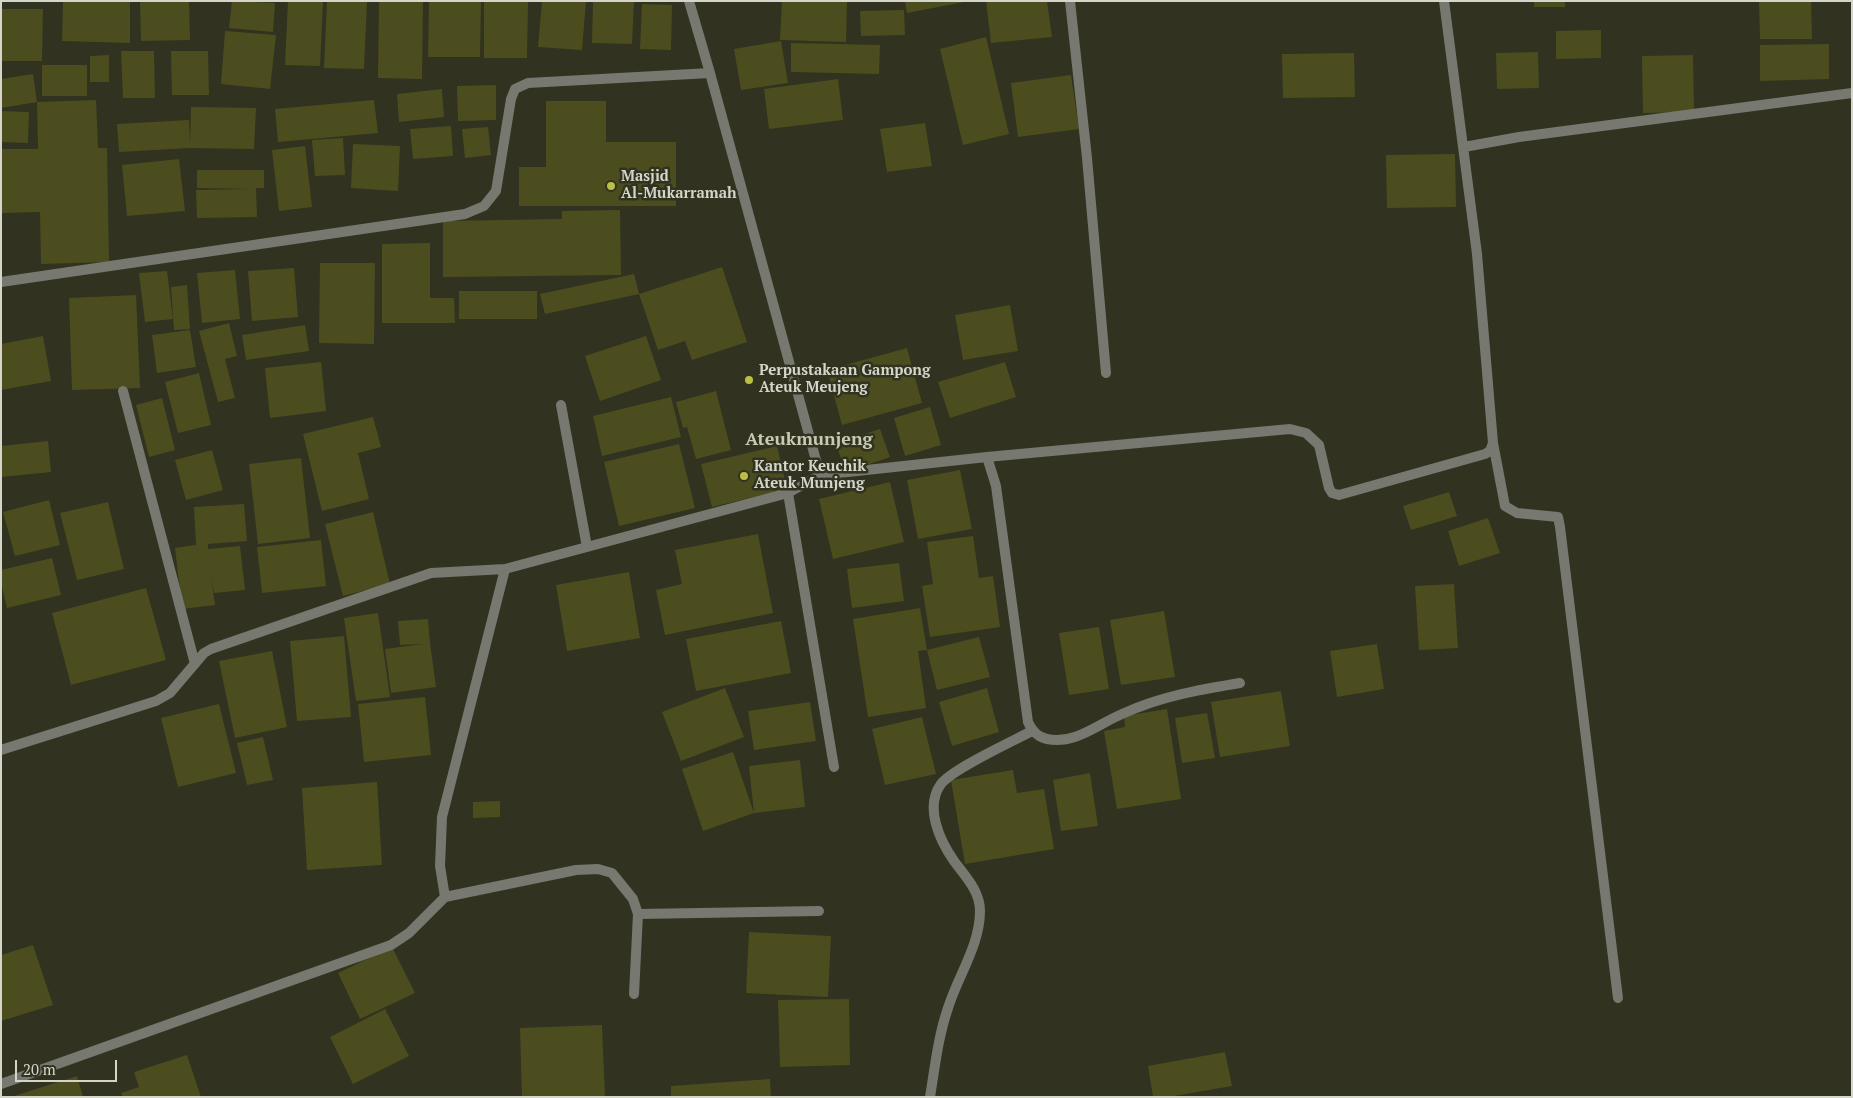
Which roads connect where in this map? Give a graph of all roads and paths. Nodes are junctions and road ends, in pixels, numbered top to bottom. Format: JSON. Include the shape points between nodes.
{"nodes":[{"id":1,"x":689,"y":1,"type":"edge"},
{"id":2,"x":1070,"y":1,"type":"edge"},
{"id":3,"x":1444,"y":1,"type":"edge"},
{"id":4,"x":710,"y":73,"type":"junction"},
{"id":5,"x":1852,"y":93,"type":"edge"},
{"id":6,"x":1464,"y":147,"type":"junction"},
{"id":7,"x":1,"y":282,"type":"edge"},
{"id":8,"x":1106,"y":373,"type":"dead end"},
{"id":9,"x":123,"y":391,"type":"dead end"},
{"id":10,"x":562,"y":404,"type":"dead end"},
{"id":11,"x":1493,"y":443,"type":"junction"},
{"id":12,"x":987,"y":457,"type":"junction"},
{"id":13,"x":820,"y":475,"type":"junction"},
{"id":14,"x":788,"y":493,"type":"junction"},
{"id":15,"x":587,"y":547,"type":"junction"},
{"id":16,"x":505,"y":569,"type":"junction"},
{"id":17,"x":195,"y":664,"type":"junction"},
{"id":18,"x":1240,"y":683,"type":"dead end"},
{"id":19,"x":1032,"y":731,"type":"junction"},
{"id":20,"x":1,"y":750,"type":"edge"},
{"id":21,"x":834,"y":766,"type":"dead end"},
{"id":22,"x":446,"y":897,"type":"junction"},
{"id":23,"x":819,"y":911,"type":"dead end"},
{"id":24,"x":638,"y":914,"type":"junction"},
{"id":25,"x":634,"y":994,"type":"dead end"},
{"id":26,"x":1618,"y":998,"type":"dead end"},
{"id":27,"x":1,"y":1084,"type":"edge"},
{"id":28,"x":930,"y":1097,"type":"edge"}],
"edges":[{"from":1,"to":4,"type":"street"},
{"from":2,"to":8,"type":"street"},
{"from":3,"to":6,"type":"street"},
{"from":4,"to":7,"type":"street","via":[[528,83],[515,89],[496,191],[484,206],[465,214]]},
{"from":4,"to":13,"type":"street"},
{"from":5,"to":6,"type":"street"},
{"from":6,"to":11,"type":"street","via":[[1477,254]]},
{"from":9,"to":17,"type":"street"},
{"from":10,"to":15,"type":"street"},
{"from":11,"to":12,"type":"street","via":[[1485,454],[1339,495],[1329,488],[1319,445],[1306,434],[1290,429]]},
{"from":11,"to":26,"type":"street","via":[[1505,506],[1517,513],[1558,518],[1560,526]]},
{"from":12,"to":13,"type":"street"},
{"from":12,"to":19,"type":"street","via":[[996,486],[1028,722]]},
{"from":13,"to":14,"type":"street"},
{"from":14,"to":15,"type":"street"},
{"from":14,"to":21,"type":"street"},
{"from":15,"to":16,"type":"street"},
{"from":16,"to":17,"type":"street","via":[[431,573],[211,648]]},
{"from":16,"to":22,"type":"street","via":[[442,817],[440,866]]},
{"from":17,"to":20,"type":"street","via":[[170,693],[156,701]]},
{"from":18,"to":19,"type":"street","via":[[1194,690],[1152,702],[1076,738],[1048,740]]},
{"from":19,"to":28,"type":"street","via":[[957,770],[941,783],[934,797],[939,835],[979,899],[980,912],[974,943],[948,1007],[938,1044]]},
{"from":22,"to":24,"type":"street","via":[[576,870],[598,869],[612,873],[620,881],[633,899]]},
{"from":22,"to":27,"type":"street","via":[[409,933],[391,945]]},
{"from":23,"to":24,"type":"street"},
{"from":24,"to":25,"type":"street"}]}
